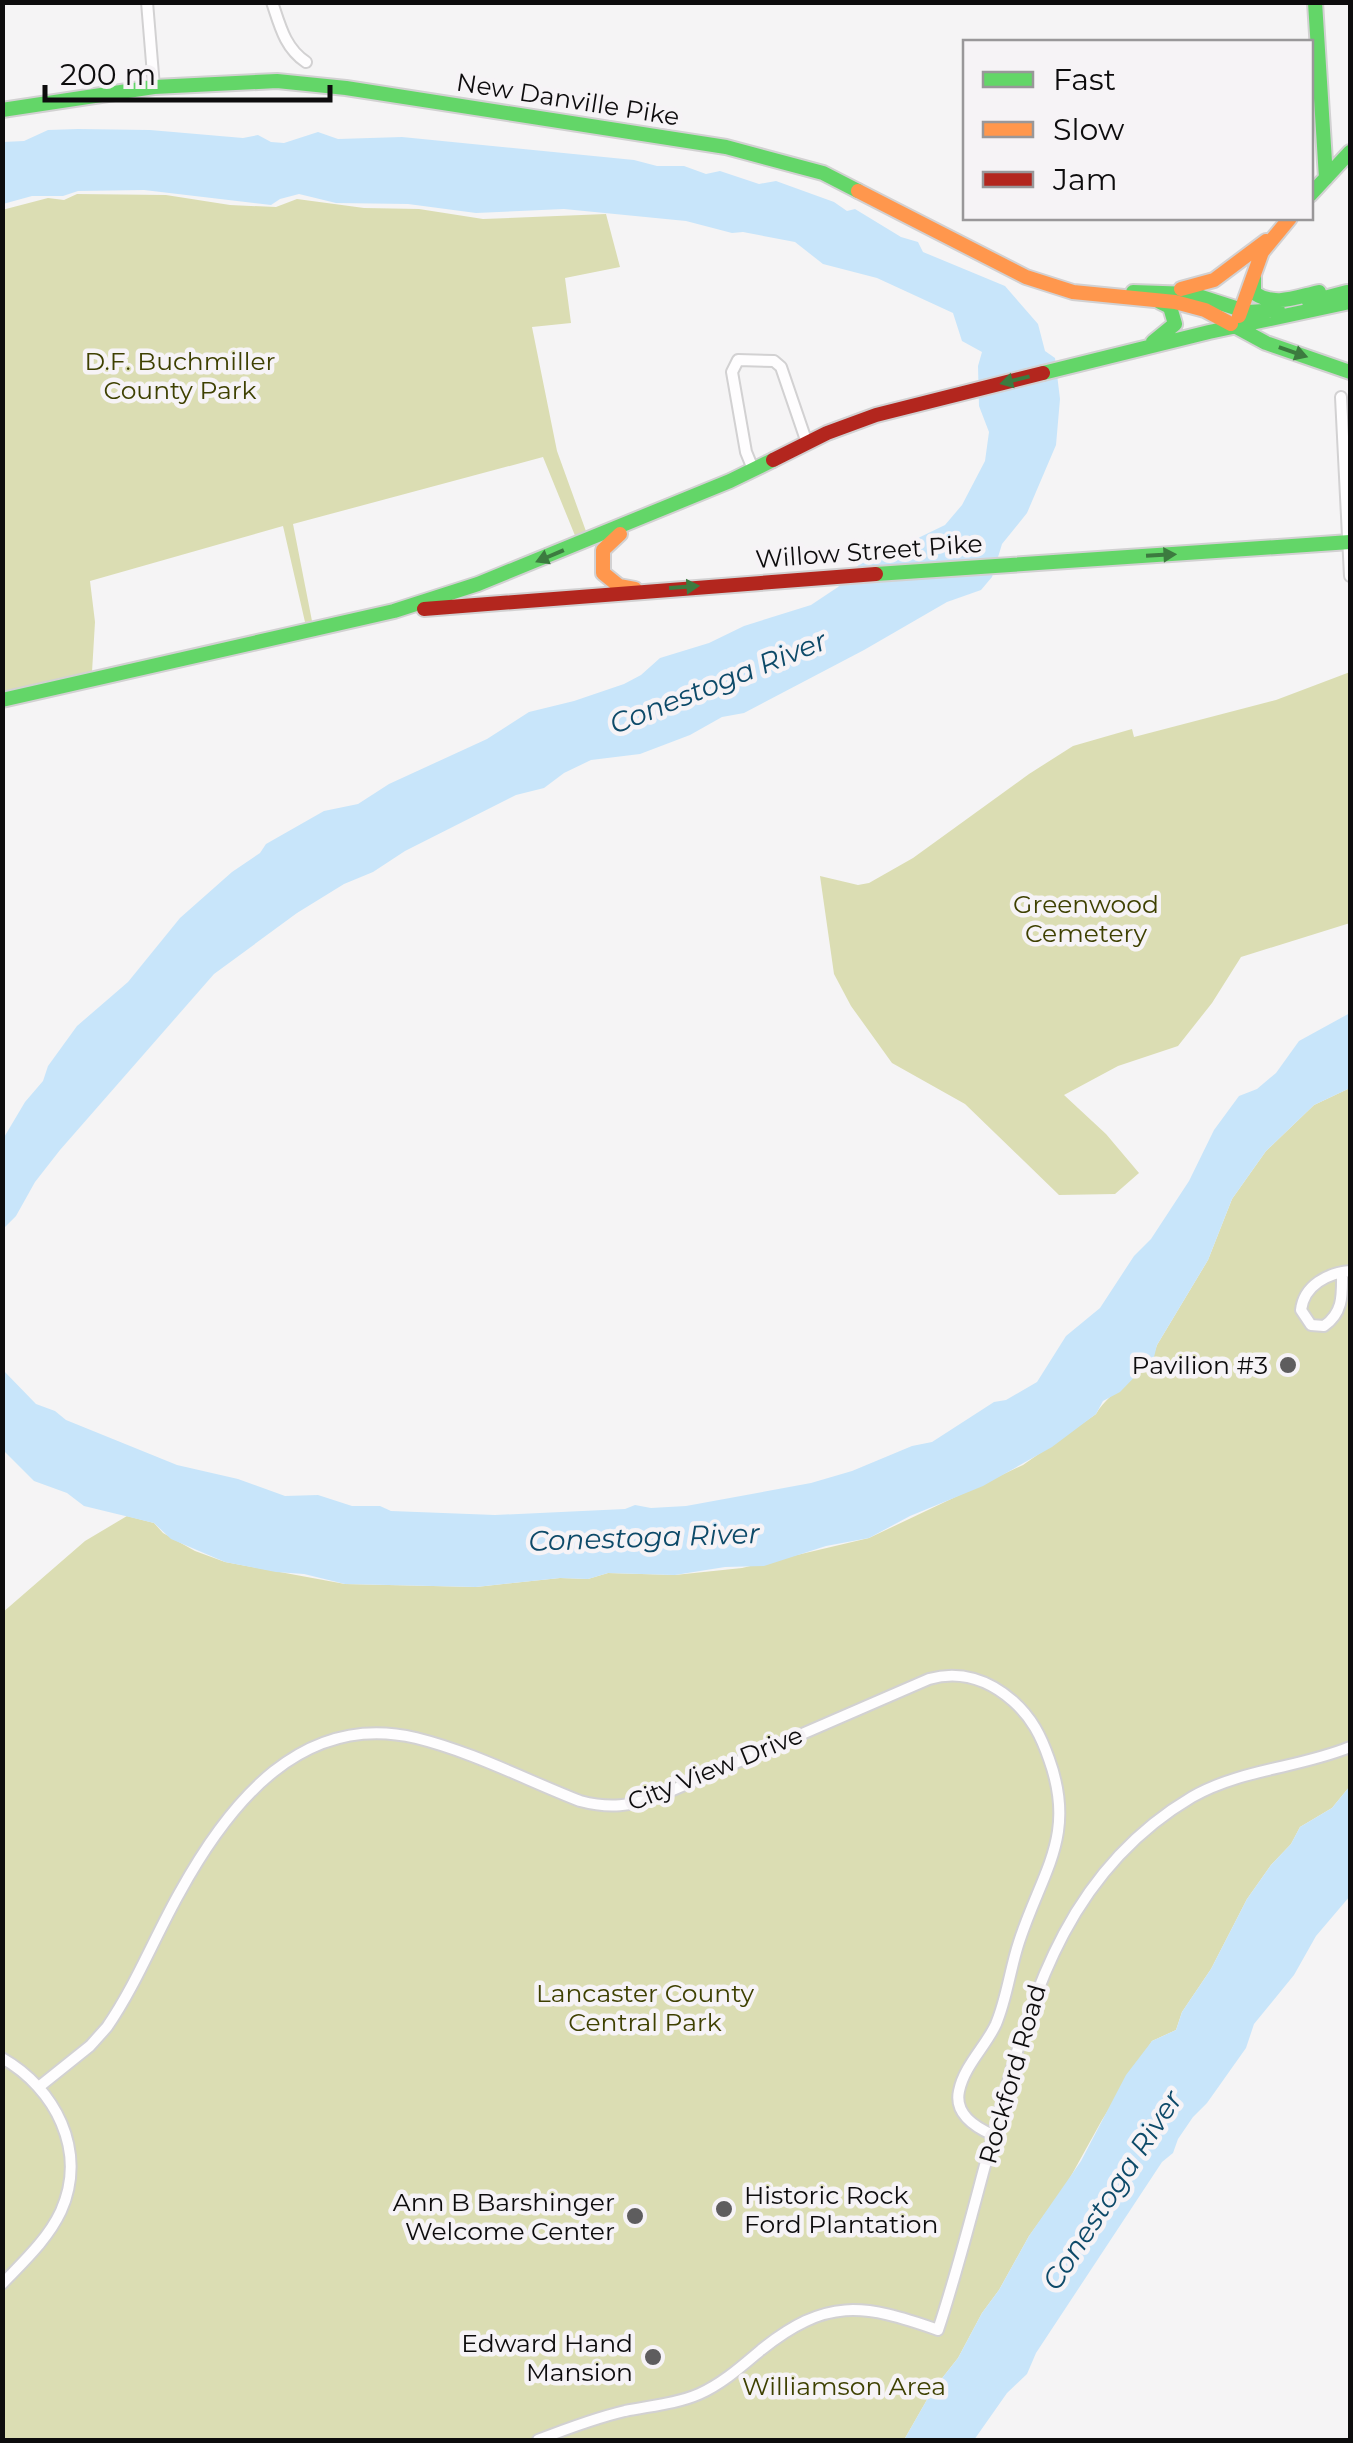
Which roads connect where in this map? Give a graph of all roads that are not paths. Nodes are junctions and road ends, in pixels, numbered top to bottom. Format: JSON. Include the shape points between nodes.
{"nodes":[{"id":1,"x":147,"y":2,"type":"edge"},
{"id":2,"x":272,"y":2,"type":"edge"},
{"id":3,"x":1315,"y":2,"type":"edge"},
{"id":4,"x":306,"y":62,"type":"dead end"},
{"id":5,"x":154,"y":87,"type":"junction"},
{"id":6,"x":2,"y":110,"type":"edge"},
{"id":7,"x":1350,"y":152,"type":"edge"},
{"id":8,"x":1326,"y":178,"type":"junction"},
{"id":9,"x":1313,"y":193,"type":"edge"},
{"id":10,"x":1288,"y":220,"type":"edge"},
{"id":11,"x":1278,"y":232,"type":"junction"},
{"id":12,"x":1254,"y":272,"type":"junction"},
{"id":13,"x":1174,"y":291,"type":"junction"},
{"id":14,"x":1098,"y":295,"type":"junction"},
{"id":15,"x":1349,"y":295,"type":"edge"},
{"id":16,"x":1154,"y":301,"type":"junction"},
{"id":17,"x":1241,"y":310,"type":"junction"},
{"id":18,"x":1237,"y":327,"type":"junction"},
{"id":19,"x":1133,"y":352,"type":"junction"},
{"id":20,"x":1350,"y":372,"type":"edge"},
{"id":21,"x":1341,"y":397,"type":"dead end"},
{"id":22,"x":807,"y":443,"type":"junction"},
{"id":23,"x":753,"y":469,"type":"junction"},
{"id":24,"x":730,"y":481,"type":"junction"},
{"id":25,"x":1349,"y":542,"type":"edge"},
{"id":26,"x":1350,"y":576,"type":"edge"},
{"id":27,"x":640,"y":590,"type":"junction"},
{"id":28,"x":394,"y":610,"type":"junction"},
{"id":29,"x":2,"y":700,"type":"edge"},
{"id":30,"x":1346,"y":1271,"type":"edge"},
{"id":31,"x":1350,"y":1747,"type":"edge"},
{"id":32,"x":2,"y":2058,"type":"edge"},
{"id":33,"x":40,"y":2086,"type":"junction"},
{"id":34,"x":993,"y":2135,"type":"junction"},
{"id":35,"x":2,"y":2284,"type":"edge"},
{"id":36,"x":538,"y":2440,"type":"edge"}],
"edges":[{"from":1,"to":5,"type":"street"},
{"from":2,"to":4,"type":"street","via":[[286,42]]},
{"from":3,"to":8,"type":"main road"},
{"from":5,"to":6,"type":"main road","name":"New Danville Pike"},
{"from":5,"to":14,"type":"main road","name":"New Danville Pike","via":[[305,83],[762,154],[856,188],[1026,277]]},
{"from":7,"to":8,"type":"main road"},
{"from":8,"to":9,"type":"main road"},
{"from":10,"to":11,"type":"main road"},
{"from":11,"to":12,"type":"main road"},
{"from":11,"to":13,"type":"main road","via":[[1214,280]]},
{"from":12,"to":15,"type":"main road","via":[[1254,292],[1266,300]]},
{"from":12,"to":17,"type":"main road"},
{"from":13,"to":14,"type":"main road","name":"New Danville Pike"},
{"from":13,"to":17,"type":"main road","name":"New Danville Pike"},
{"from":14,"to":16,"type":"main road","name":"New Danville Pike"},
{"from":15,"to":17,"type":"main road","via":[[1269,312]]},
{"from":15,"to":18,"type":"main road","name":"Willow Street Pike"},
{"from":16,"to":18,"type":"main road","name":"New Danville Pike","via":[[1205,310]]},
{"from":16,"to":19,"type":"main road","via":[[1170,307],[1175,324]]},
{"from":17,"to":18,"type":"main road"},
{"from":18,"to":19,"type":"main road","name":"Willow Street Pike"},
{"from":18,"to":20,"type":"main road","name":"New Danville Pike","one_way":true},
{"from":19,"to":22,"type":"main road","name":"Willow Street Pike","one_way":true,"via":[[876,415]]},
{"from":21,"to":25,"type":"street"},
{"from":22,"to":23,"type":"main road","name":"Willow Street Pike"},
{"from":22,"to":23,"type":"street","via":[[781,367],[738,360],[732,372]]},
{"from":23,"to":24,"type":"main road","name":"Willow Street Pike"},
{"from":24,"to":27,"type":"main road","via":[[606,545],[603,573],[618,586]]},
{"from":24,"to":28,"type":"main road","name":"Willow Street Pike","one_way":true,"via":[[512,572]]},
{"from":25,"to":26,"type":"street"},
{"from":27,"to":25,"type":"main road","name":"Willow Street Pike","one_way":true},
{"from":27,"to":28,"type":"main road","name":"Willow Street Pike"},
{"from":28,"to":29,"type":"main road","name":"Willow Street Pike"},
{"from":30,"to":30,"type":"street","via":[[1325,1276],[1306,1294],[1301,1310],[1311,1325],[1324,1326],[1339,1310]]},
{"from":31,"to":34,"type":"street","name":"Rockford Road","via":[[1206,1789],[1154,1823],[1110,1868],[1078,1909],[1040,1979]]},
{"from":32,"to":33,"type":"street"},
{"from":33,"to":34,"type":"street","name":"City View Drive","via":[[114,2018],[192,1869],[236,1807],[282,1764],[329,1739],[369,1732],[416,1738],[580,1801],[626,1806],[954,1674],[991,1686],[1026,1713],[1042,1738],[1061,1800],[1059,1834],[999,2014],[959,2090],[962,2112]]},
{"from":33,"to":35,"type":"street","via":[[66,2133],[68,2189],[52,2227]]},
{"from":34,"to":36,"type":"street","name":"Rockford Road","via":[[938,2330],[876,2312],[812,2317],[700,2394]]}]}
